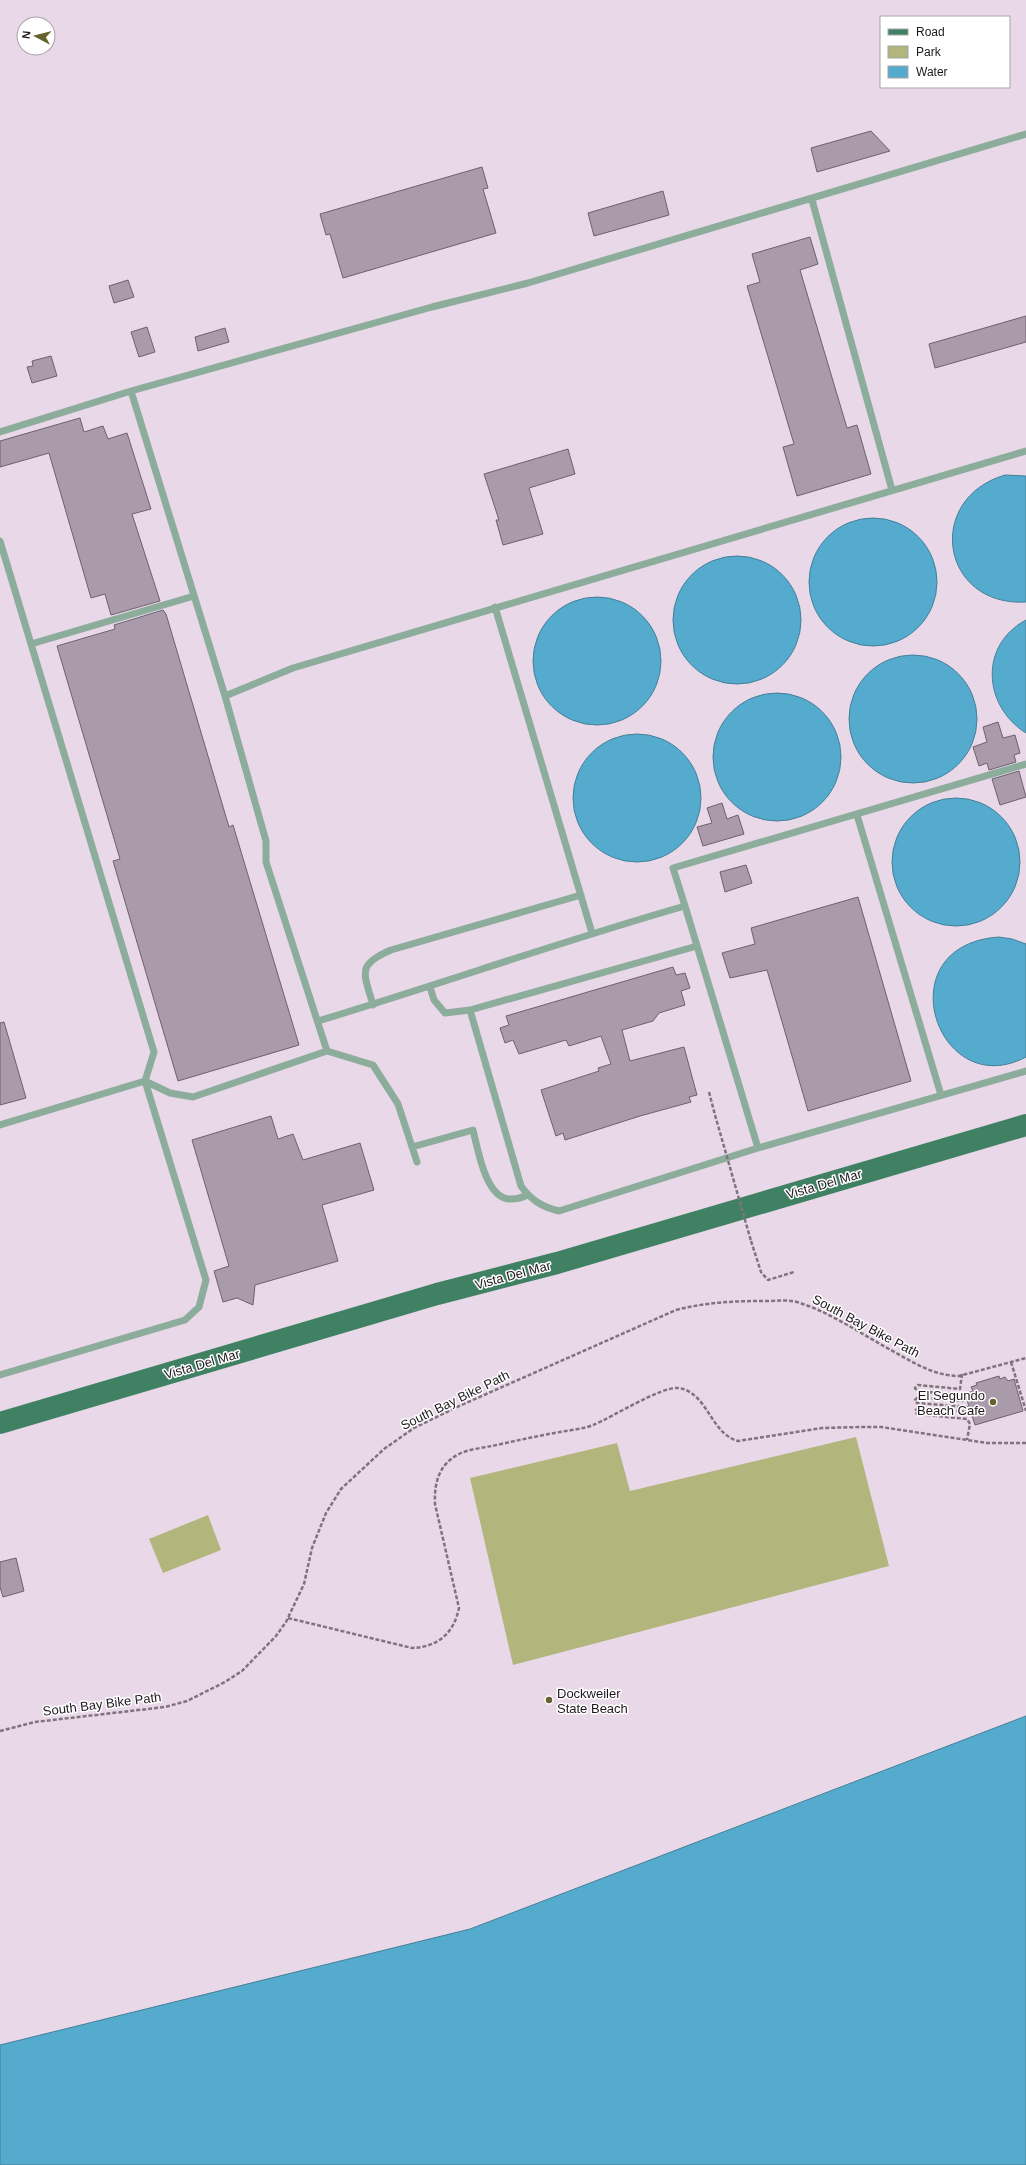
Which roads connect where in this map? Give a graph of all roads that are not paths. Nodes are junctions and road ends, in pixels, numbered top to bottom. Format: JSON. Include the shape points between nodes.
{"nodes":[{"id":1,"x":1026,"y":134,"type":"edge"},
{"id":2,"x":812,"y":200,"type":"junction"},
{"id":3,"x":131,"y":391,"type":"junction"},
{"id":4,"x":0,"y":432,"type":"edge"},
{"id":5,"x":1026,"y":451,"type":"edge"},
{"id":6,"x":892,"y":490,"type":"junction"},
{"id":7,"x":0,"y":541,"type":"edge"},
{"id":8,"x":194,"y":596,"type":"junction"},
{"id":9,"x":495,"y":607,"type":"junction"},
{"id":10,"x":31,"y":644,"type":"junction"},
{"id":11,"x":225,"y":696,"type":"junction"},
{"id":12,"x":1026,"y":764,"type":"edge"},
{"id":13,"x":857,"y":815,"type":"junction"},
{"id":14,"x":581,"y":895,"type":"junction"},
{"id":15,"x":685,"y":906,"type":"junction"},
{"id":16,"x":592,"y":932,"type":"junction"},
{"id":17,"x":697,"y":946,"type":"junction"},
{"id":18,"x":430,"y":987,"type":"junction"},
{"id":19,"x":372,"y":1005,"type":"junction"},
{"id":20,"x":470,"y":1010,"type":"junction"},
{"id":21,"x":318,"y":1021,"type":"junction"},
{"id":22,"x":327,"y":1051,"type":"junction"},
{"id":23,"x":1026,"y":1071,"type":"edge"},
{"id":24,"x":145,"y":1082,"type":"junction"},
{"id":25,"x":941,"y":1095,"type":"junction"},
{"id":26,"x":0,"y":1125,"type":"edge"},
{"id":27,"x":1026,"y":1125,"type":"edge"},
{"id":28,"x":412,"y":1147,"type":"junction"},
{"id":29,"x":758,"y":1148,"type":"junction"},
{"id":30,"x":416,"y":1162,"type":"dead end"},
{"id":31,"x":528,"y":1195,"type":"junction"},
{"id":32,"x":0,"y":1375,"type":"edge"},
{"id":33,"x":0,"y":1424,"type":"edge"}],
"edges":[{"from":1,"to":2,"type":"lane"},
{"from":2,"to":3,"type":"lane","via":[[528,283],[432,307]]},
{"from":2,"to":6,"type":"lane"},
{"from":3,"to":4,"type":"lane"},
{"from":3,"to":8,"type":"lane"},
{"from":5,"to":6,"type":"lane"},
{"from":6,"to":9,"type":"lane"},
{"from":7,"to":10,"type":"lane"},
{"from":8,"to":10,"type":"lane"},
{"from":8,"to":11,"type":"lane"},
{"from":9,"to":11,"type":"lane","via":[[293,668]]},
{"from":9,"to":14,"type":"lane"},
{"from":10,"to":24,"type":"lane","via":[[154,1052]]},
{"from":11,"to":21,"type":"lane","via":[[266,841],[266,862]]},
{"from":12,"to":13,"type":"lane"},
{"from":13,"to":15,"type":"lane","via":[[673,868]]},
{"from":13,"to":25,"type":"lane"},
{"from":14,"to":16,"type":"lane"},
{"from":14,"to":19,"type":"lane","via":[[391,950],[375,957],[367,964],[365,975]]},
{"from":15,"to":16,"type":"lane"},
{"from":15,"to":17,"type":"lane"},
{"from":16,"to":18,"type":"lane"},
{"from":17,"to":20,"type":"lane"},
{"from":17,"to":29,"type":"lane"},
{"from":18,"to":19,"type":"lane"},
{"from":18,"to":20,"type":"lane","via":[[434,1000],[445,1013]]},
{"from":19,"to":21,"type":"lane"},
{"from":20,"to":31,"type":"lane","via":[[521,1186]]},
{"from":21,"to":22,"type":"lane"},
{"from":22,"to":24,"type":"lane","via":[[193,1097],[170,1093]]},
{"from":22,"to":28,"type":"lane","via":[[373,1065],[398,1104]]},
{"from":23,"to":25,"type":"lane"},
{"from":24,"to":26,"type":"lane"},
{"from":24,"to":32,"type":"lane","via":[[206,1280],[199,1307],[185,1320]]},
{"from":25,"to":29,"type":"lane"},
{"from":27,"to":33,"type":"main road","name":"Vista Del Mar","via":[[557,1263],[437,1294]]},
{"from":28,"to":30,"type":"lane"},
{"from":28,"to":31,"type":"lane","via":[[472,1130],[490,1186],[499,1196],[511,1200]]},
{"from":29,"to":31,"type":"lane","via":[[559,1211],[543,1207]]}]}
